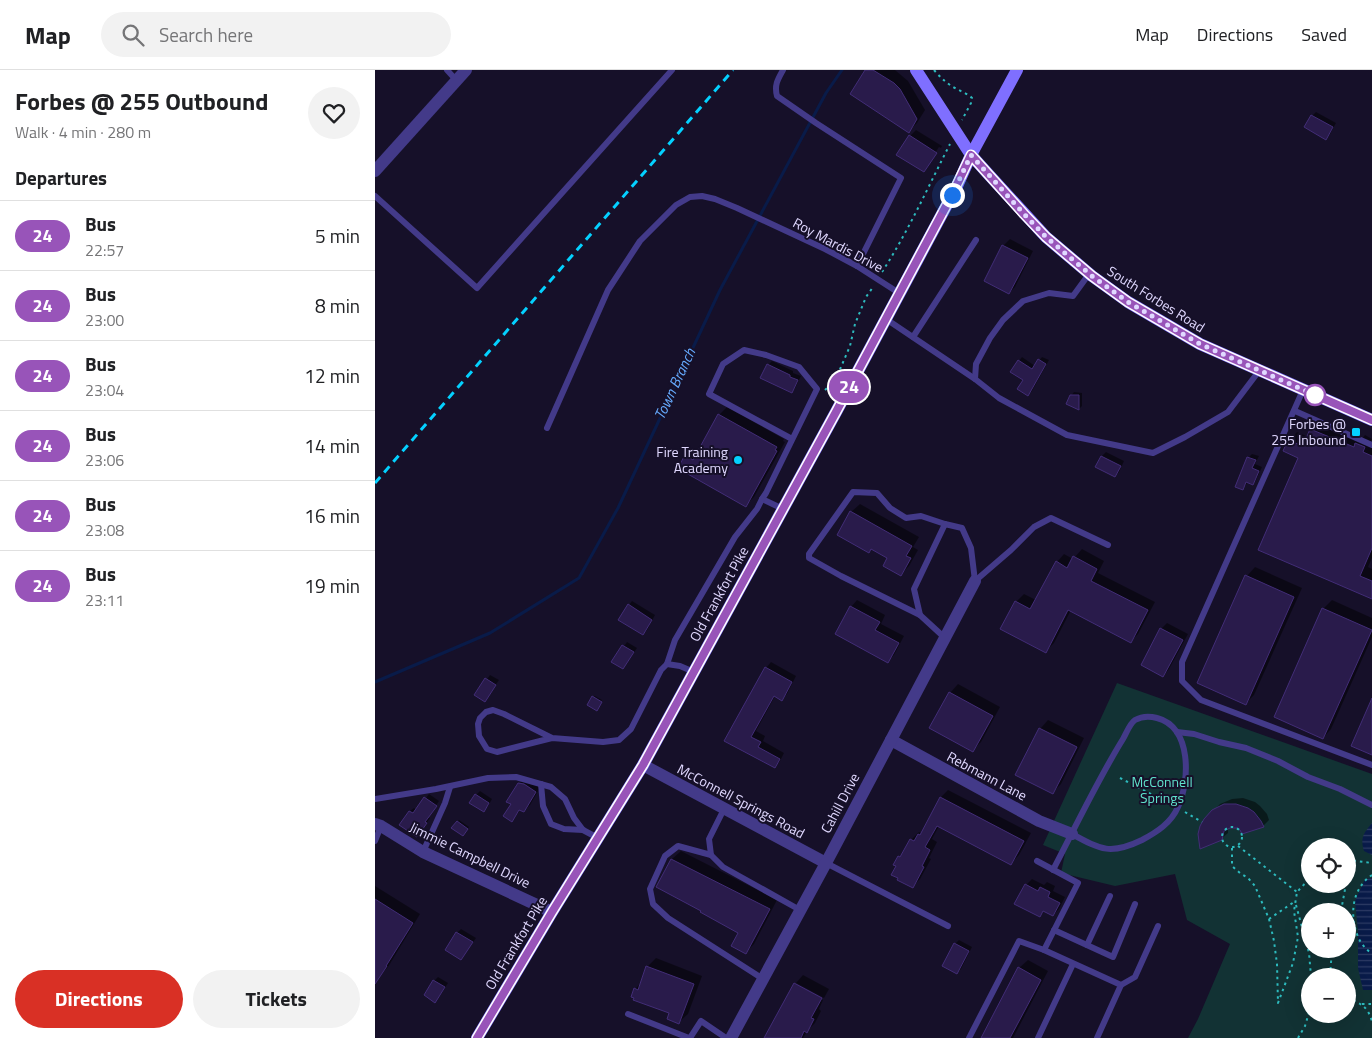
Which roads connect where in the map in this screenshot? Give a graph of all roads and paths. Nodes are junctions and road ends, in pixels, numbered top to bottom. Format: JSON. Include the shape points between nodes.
{"nodes":[{"id":1,"x":447,"y":70,"type":"edge"},
{"id":2,"x":466,"y":70,"type":"edge"},
{"id":3,"x":672,"y":70,"type":"edge"},
{"id":4,"x":783,"y":70,"type":"edge"},
{"id":5,"x":916,"y":70,"type":"edge"},
{"id":6,"x":934,"y":70,"type":"edge"},
{"id":7,"x":1017,"y":70,"type":"edge"},
{"id":8,"x":457,"y":81,"type":"junction"},
{"id":9,"x":969,"y":108,"type":"dead end"},
{"id":10,"x":971,"y":155,"type":"junction"},
{"id":11,"x":375,"y":171,"type":"edge"},
{"id":12,"x":375,"y":196,"type":"edge"},
{"id":13,"x":976,"y":240,"type":"dead end"},
{"id":14,"x":857,"y":266,"type":"junction"},
{"id":15,"x":1089,"y":274,"type":"junction"},
{"id":16,"x":899,"y":293,"type":"junction"},
{"id":17,"x":886,"y":319,"type":"junction"},
{"id":18,"x":913,"y":338,"type":"junction"},
{"id":19,"x":1259,"y":371,"type":"junction"},
{"id":20,"x":975,"y":379,"type":"junction"},
{"id":21,"x":1303,"y":390,"type":"junction"},
{"id":22,"x":1295,"y":411,"type":"junction"},
{"id":23,"x":1372,"y":420,"type":"edge"},
{"id":24,"x":547,"y":428,"type":"dead end"},
{"id":25,"x":792,"y":439,"type":"junction"},
{"id":26,"x":1372,"y":445,"type":"edge"},
{"id":27,"x":762,"y":499,"type":"junction"},
{"id":28,"x":783,"y":509,"type":"junction"},
{"id":29,"x":945,"y":524,"type":"junction"},
{"id":30,"x":1107,"y":545,"type":"dead end"},
{"id":31,"x":975,"y":581,"type":"junction"},
{"id":32,"x":920,"y":614,"type":"junction"},
{"id":33,"x":945,"y":638,"type":"junction"},
{"id":34,"x":667,"y":664,"type":"junction"},
{"id":35,"x":694,"y":672,"type":"junction"},
{"id":36,"x":1177,"y":732,"type":"junction"},
{"id":37,"x":552,"y":738,"type":"junction"},
{"id":38,"x":891,"y":740,"type":"junction"},
{"id":39,"x":1372,"y":764,"type":"edge"},
{"id":40,"x":643,"y":765,"type":"junction"},
{"id":41,"x":1120,"y":778,"type":"dead end"},
{"id":42,"x":541,"y":784,"type":"junction"},
{"id":43,"x":450,"y":786,"type":"junction"},
{"id":44,"x":375,"y":798,"type":"edge"},
{"id":45,"x":1372,"y":805,"type":"edge"},
{"id":46,"x":1175,"y":806,"type":"dead end"},
{"id":47,"x":724,"y":809,"type":"junction"},
{"id":48,"x":1185,"y":812,"type":"dead end"},
{"id":49,"x":1202,"y":822,"type":"dead end"},
{"id":50,"x":378,"y":825,"type":"edge"},
{"id":51,"x":583,"y":830,"type":"junction"},
{"id":52,"x":1072,"y":834,"type":"junction"},
{"id":53,"x":598,"y":838,"type":"junction"},
{"id":54,"x":375,"y":841,"type":"edge"},
{"id":55,"x":1238,"y":846,"type":"junction"},
{"id":56,"x":1232,"y":848,"type":"junction"},
{"id":57,"x":423,"y":852,"type":"junction"},
{"id":58,"x":711,"y":855,"type":"junction"},
{"id":59,"x":1037,"y":860,"type":"dead end"},
{"id":60,"x":1356,"y":861,"type":"edge"},
{"id":61,"x":826,"y":863,"type":"junction"},
{"id":62,"x":1372,"y":863,"type":"edge"},
{"id":63,"x":1053,"y":870,"type":"junction"},
{"id":64,"x":1372,"y":874,"type":"edge"},
{"id":65,"x":1301,"y":888,"type":"edge"},
{"id":66,"x":1297,"y":892,"type":"junction"},
{"id":67,"x":1111,"y":896,"type":"dead end"},
{"id":68,"x":1295,"y":902,"type":"junction"},
{"id":69,"x":1135,"y":904,"type":"dead end"},
{"id":70,"x":801,"y":910,"type":"junction"},
{"id":71,"x":552,"y":912,"type":"junction"},
{"id":72,"x":1269,"y":919,"type":"junction"},
{"id":73,"x":948,"y":926,"type":"dead end"},
{"id":74,"x":1158,"y":926,"type":"dead end"},
{"id":75,"x":1055,"y":930,"type":"junction"},
{"id":76,"x":1087,"y":945,"type":"junction"},
{"id":77,"x":1044,"y":950,"type":"junction"},
{"id":78,"x":1372,"y":954,"type":"edge"},
{"id":79,"x":1073,"y":964,"type":"junction"},
{"id":80,"x":1310,"y":968,"type":"edge"},
{"id":81,"x":763,"y":979,"type":"junction"},
{"id":82,"x":1121,"y":985,"type":"junction"},
{"id":83,"x":1356,"y":1002,"type":"edge"},
{"id":84,"x":1362,"y":1004,"type":"junction"},
{"id":85,"x":1372,"y":1004,"type":"edge"},
{"id":86,"x":628,"y":1014,"type":"dead end"},
{"id":87,"x":1372,"y":1022,"type":"edge"},
{"id":88,"x":1306,"y":1023,"type":"edge"},
{"id":89,"x":477,"y":1038,"type":"edge"},
{"id":90,"x":689,"y":1038,"type":"edge"},
{"id":91,"x":726,"y":1038,"type":"edge"},
{"id":92,"x":731,"y":1038,"type":"edge"},
{"id":93,"x":969,"y":1038,"type":"edge"},
{"id":94,"x":1038,"y":1038,"type":"edge"},
{"id":95,"x":1097,"y":1038,"type":"edge"},
{"id":96,"x":1298,"y":1038,"type":"edge"}],
"edges":[{"from":1,"to":8,"type":"lane"},
{"from":2,"to":8,"type":"street"},
{"from":3,"to":12,"type":"lane","via":[[477,288]]},
{"from":4,"to":14,"type":"lane","via":[[777,80],[777,96],[901,178]]},
{"from":5,"to":10,"type":"main road","name":"South Forbes Road"},
{"from":6,"to":9,"type":"path","via":[[942,80],[970,95]]},
{"from":7,"to":10,"type":"main road","name":"Old Frankfort Pike"},
{"from":8,"to":11,"type":"street"},
{"from":10,"to":15,"type":"main road","name":"South Forbes Road","via":[[1046,237]]},
{"from":10,"to":16,"type":"main road","name":"Old Frankfort Pike"},
{"from":13,"to":18,"type":"lane"},
{"from":14,"to":16,"type":"lane","name":"Roy Mardis Drive"},
{"from":14,"to":24,"type":"lane","name":"Roy Mardis Drive","via":[[737,208],[715,199],[690,197],[676,205],[640,241],[608,290]]},
{"from":15,"to":19,"type":"main road","name":"South Forbes Road","via":[[1128,302],[1200,344]]},
{"from":15,"to":20,"type":"lane","via":[[1073,296],[1049,293],[1023,301],[1003,320],[991,338],[976,364]]},
{"from":16,"to":17,"type":"main road","name":"Old Frankfort Pike"},
{"from":17,"to":18,"type":"lane"},
{"from":17,"to":28,"type":"main road","name":"Old Frankfort Pike"},
{"from":18,"to":20,"type":"lane"},
{"from":19,"to":20,"type":"lane","via":[[1228,412],[1153,453],[1067,435],[999,398]]},
{"from":19,"to":21,"type":"main road","name":"South Forbes Road"},
{"from":21,"to":22,"type":"lane"},
{"from":21,"to":23,"type":"main road","name":"South Forbes Road"},
{"from":22,"to":26,"type":"lane"},
{"from":22,"to":39,"type":"lane","via":[[1183,662],[1182,681],[1201,700]]},
{"from":25,"to":25,"type":"lane","via":[[817,389],[799,367],[744,350],[723,364],[709,394]]},
{"from":25,"to":27,"type":"lane"},
{"from":27,"to":28,"type":"lane"},
{"from":27,"to":34,"type":"lane","via":[[735,536],[675,640]]},
{"from":28,"to":35,"type":"main road","name":"Old Frankfort Pike"},
{"from":29,"to":31,"type":"lane","via":[[962,528],[971,548]]},
{"from":29,"to":32,"type":"lane","via":[[914,589]]},
{"from":29,"to":32,"type":"lane","via":[[921,516],[907,518],[890,508],[877,493],[853,492],[809,554],[809,558],[841,576]]},
{"from":30,"to":31,"type":"lane","via":[[1051,518],[1034,527]]},
{"from":31,"to":33,"type":"street","name":"Cahill Drive"},
{"from":32,"to":33,"type":"lane"},
{"from":33,"to":38,"type":"street","name":"Cahill Drive"},
{"from":34,"to":35,"type":"lane"},
{"from":34,"to":37,"type":"lane","via":[[631,729],[619,740]]},
{"from":35,"to":40,"type":"main road","name":"Old Frankfort Pike"},
{"from":36,"to":45,"type":"lane","via":[[1246,748]]},
{"from":36,"to":52,"type":"lane","via":[[1163,720],[1148,716],[1135,720]]},
{"from":36,"to":52,"type":"lane","via":[[1187,762],[1185,786],[1178,808],[1167,823],[1131,845],[1108,850]]},
{"from":37,"to":37,"type":"lane","via":[[493,710],[486,712],[477,724],[479,736],[487,749],[497,752]]},
{"from":38,"to":52,"type":"street","name":"Rebmann Lane","via":[[1039,821]]},
{"from":38,"to":61,"type":"street","name":"Cahill Drive"},
{"from":40,"to":47,"type":"street","name":"McConnell Springs Road"},
{"from":40,"to":53,"type":"main road","name":"Old Frankfort Pike"},
{"from":41,"to":46,"type":"path"},
{"from":42,"to":43,"type":"lane","via":[[516,777],[488,778]]},
{"from":42,"to":51,"type":"lane","via":[[551,787],[565,799]]},
{"from":42,"to":51,"type":"lane","via":[[543,806],[551,824],[564,829]]},
{"from":43,"to":44,"type":"lane"},
{"from":43,"to":57,"type":"lane"},
{"from":47,"to":58,"type":"lane","via":[[709,839]]},
{"from":47,"to":61,"type":"street","name":"McConnell Springs Road"},
{"from":48,"to":49,"type":"path"},
{"from":50,"to":54,"type":"lane"},
{"from":50,"to":57,"type":"street","name":"Jimmie Campbell Drive"},
{"from":51,"to":53,"type":"lane"},
{"from":52,"to":63,"type":"lane"},
{"from":53,"to":71,"type":"main road","name":"Old Frankfort Pike"},
{"from":55,"to":56,"type":"path"},
{"from":55,"to":56,"type":"path","via":[[1242,834],[1237,828],[1230,828],[1222,838]]},
{"from":55,"to":66,"type":"path"},
{"from":56,"to":72,"type":"path","via":[[1232,866],[1255,886]]},
{"from":57,"to":71,"type":"street","name":"Jimmie Campbell Drive"},
{"from":58,"to":70,"type":"lane","via":[[723,867]]},
{"from":58,"to":81,"type":"lane","via":[[677,846],[665,856],[650,890],[653,904],[668,918]]},
{"from":59,"to":63,"type":"lane"},
{"from":60,"to":62,"type":"path"},
{"from":61,"to":70,"type":"street","name":"Cahill Drive"},
{"from":61,"to":73,"type":"lane"},
{"from":63,"to":75,"type":"lane","via":[[1078,883]]},
{"from":64,"to":78,"type":"path","via":[[1359,888],[1353,904],[1353,923],[1360,941]]},
{"from":65,"to":66,"type":"path"},
{"from":66,"to":68,"type":"path"},
{"from":67,"to":76,"type":"lane"},
{"from":68,"to":72,"type":"path"},
{"from":68,"to":72,"type":"path","via":[[1298,937],[1293,963],[1278,1003],[1277,964]]},
{"from":68,"to":80,"type":"path"},
{"from":69,"to":76,"type":"lane","via":[[1113,957]]},
{"from":70,"to":81,"type":"street","name":"Cahill Drive"},
{"from":71,"to":89,"type":"main road","name":"Old Frankfort Pike"},
{"from":74,"to":82,"type":"lane","via":[[1135,977]]},
{"from":75,"to":76,"type":"lane"},
{"from":75,"to":77,"type":"lane"},
{"from":77,"to":79,"type":"lane"},
{"from":77,"to":93,"type":"lane","via":[[1019,941]]},
{"from":79,"to":82,"type":"lane"},
{"from":79,"to":94,"type":"lane"},
{"from":81,"to":92,"type":"street","name":"Cahill Drive"},
{"from":82,"to":95,"type":"lane"},
{"from":83,"to":84,"type":"path"},
{"from":84,"to":85,"type":"path"},
{"from":84,"to":87,"type":"path"},
{"from":86,"to":90,"type":"lane"},
{"from":88,"to":96,"type":"path"},
{"from":90,"to":91,"type":"lane","via":[[701,1021]]}]}
